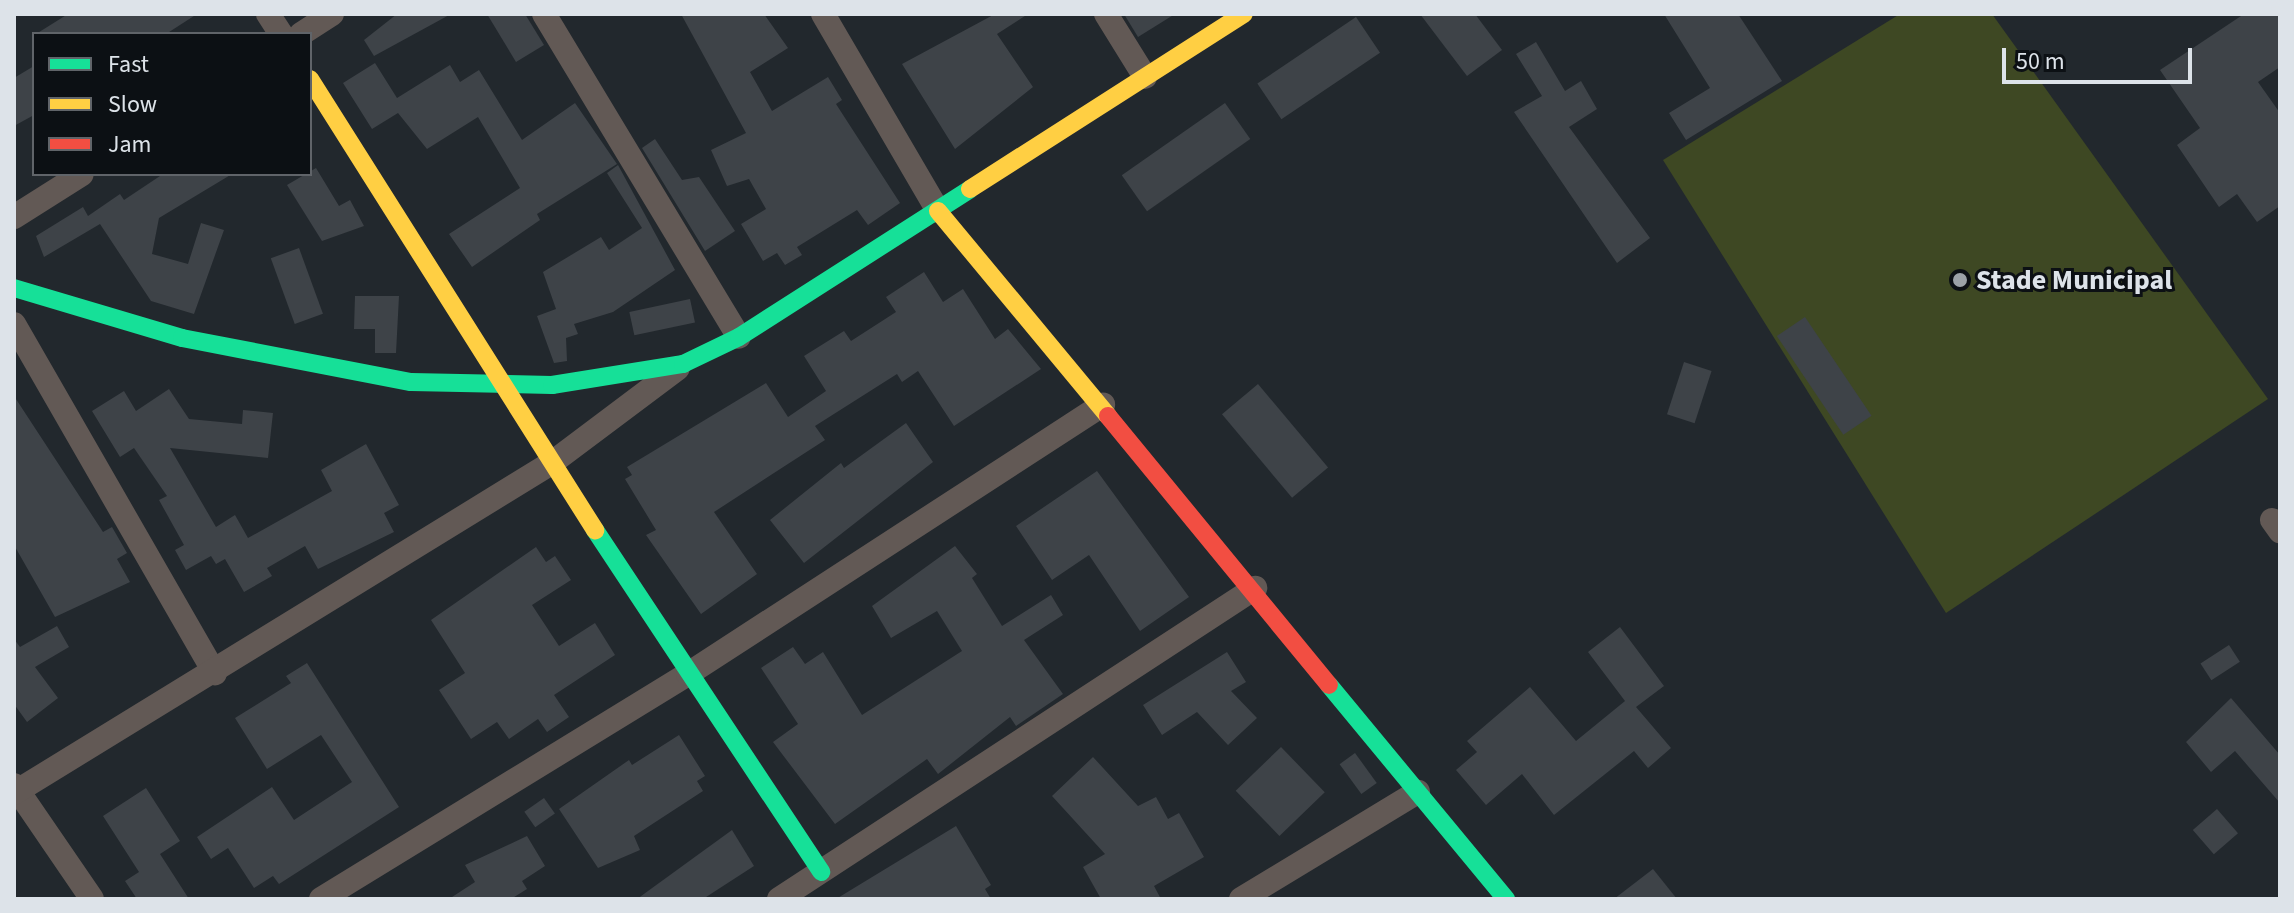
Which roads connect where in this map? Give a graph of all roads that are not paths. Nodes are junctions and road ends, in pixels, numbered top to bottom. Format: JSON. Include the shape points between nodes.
{"nodes":[{"id":1,"x":268,"y":14,"type":"edge"},
{"id":2,"x":332,"y":14,"type":"edge"},
{"id":3,"x":544,"y":14,"type":"edge"},
{"id":4,"x":823,"y":14,"type":"edge"},
{"id":5,"x":1106,"y":14,"type":"edge"},
{"id":6,"x":1244,"y":14,"type":"edge"},
{"id":7,"x":280,"y":32,"type":"edge"},
{"id":8,"x":304,"y":32,"type":"edge"},
{"id":9,"x":1145,"y":77,"type":"junction"},
{"id":10,"x":312,"y":82,"type":"edge"},
{"id":11,"x":79,"y":176,"type":"edge"},
{"id":12,"x":938,"y":211,"type":"junction"},
{"id":13,"x":14,"y":217,"type":"edge"},
{"id":14,"x":14,"y":288,"type":"edge"},
{"id":15,"x":14,"y":324,"type":"edge"},
{"id":16,"x":739,"y":337,"type":"junction"},
{"id":17,"x":683,"y":364,"type":"junction"},
{"id":18,"x":501,"y":387,"type":"junction"},
{"id":19,"x":1103,"y":404,"type":"junction"},
{"id":20,"x":553,"y":462,"type":"junction"},
{"id":21,"x":1255,"y":588,"type":"junction"},
{"id":22,"x":215,"y":673,"type":"junction"},
{"id":23,"x":688,"y":674,"type":"junction"},
{"id":24,"x":15,"y":790,"type":"edge"},
{"id":25,"x":1418,"y":792,"type":"junction"},
{"id":26,"x":821,"y":872,"type":"junction"},
{"id":27,"x":92,"y":899,"type":"edge"},
{"id":28,"x":321,"y":899,"type":"edge"},
{"id":29,"x":779,"y":899,"type":"edge"},
{"id":30,"x":1241,"y":899,"type":"edge"},
{"id":31,"x":1506,"y":899,"type":"edge"}],
"edges":[{"from":1,"to":7,"type":"street"},
{"from":2,"to":8,"type":"street"},
{"from":3,"to":16,"type":"street"},
{"from":4,"to":12,"type":"street"},
{"from":5,"to":9,"type":"street"},
{"from":6,"to":9,"type":"street"},
{"from":9,"to":12,"type":"street"},
{"from":10,"to":18,"type":"street"},
{"from":11,"to":13,"type":"street"},
{"from":12,"to":16,"type":"street"},
{"from":12,"to":19,"type":"street"},
{"from":14,"to":18,"type":"street","via":[[276,360],[411,382]]},
{"from":15,"to":22,"type":"street"},
{"from":16,"to":17,"type":"street"},
{"from":17,"to":18,"type":"street","via":[[614,379]]},
{"from":17,"to":20,"type":"street"},
{"from":18,"to":20,"type":"street"},
{"from":19,"to":21,"type":"street"},
{"from":19,"to":23,"type":"street"},
{"from":20,"to":22,"type":"street"},
{"from":20,"to":23,"type":"street"},
{"from":21,"to":25,"type":"street"},
{"from":21,"to":26,"type":"street"},
{"from":22,"to":24,"type":"street"},
{"from":23,"to":26,"type":"street"},
{"from":23,"to":28,"type":"street"},
{"from":24,"to":27,"type":"street"},
{"from":25,"to":30,"type":"street"},
{"from":25,"to":31,"type":"street"},
{"from":26,"to":29,"type":"street"}]}
